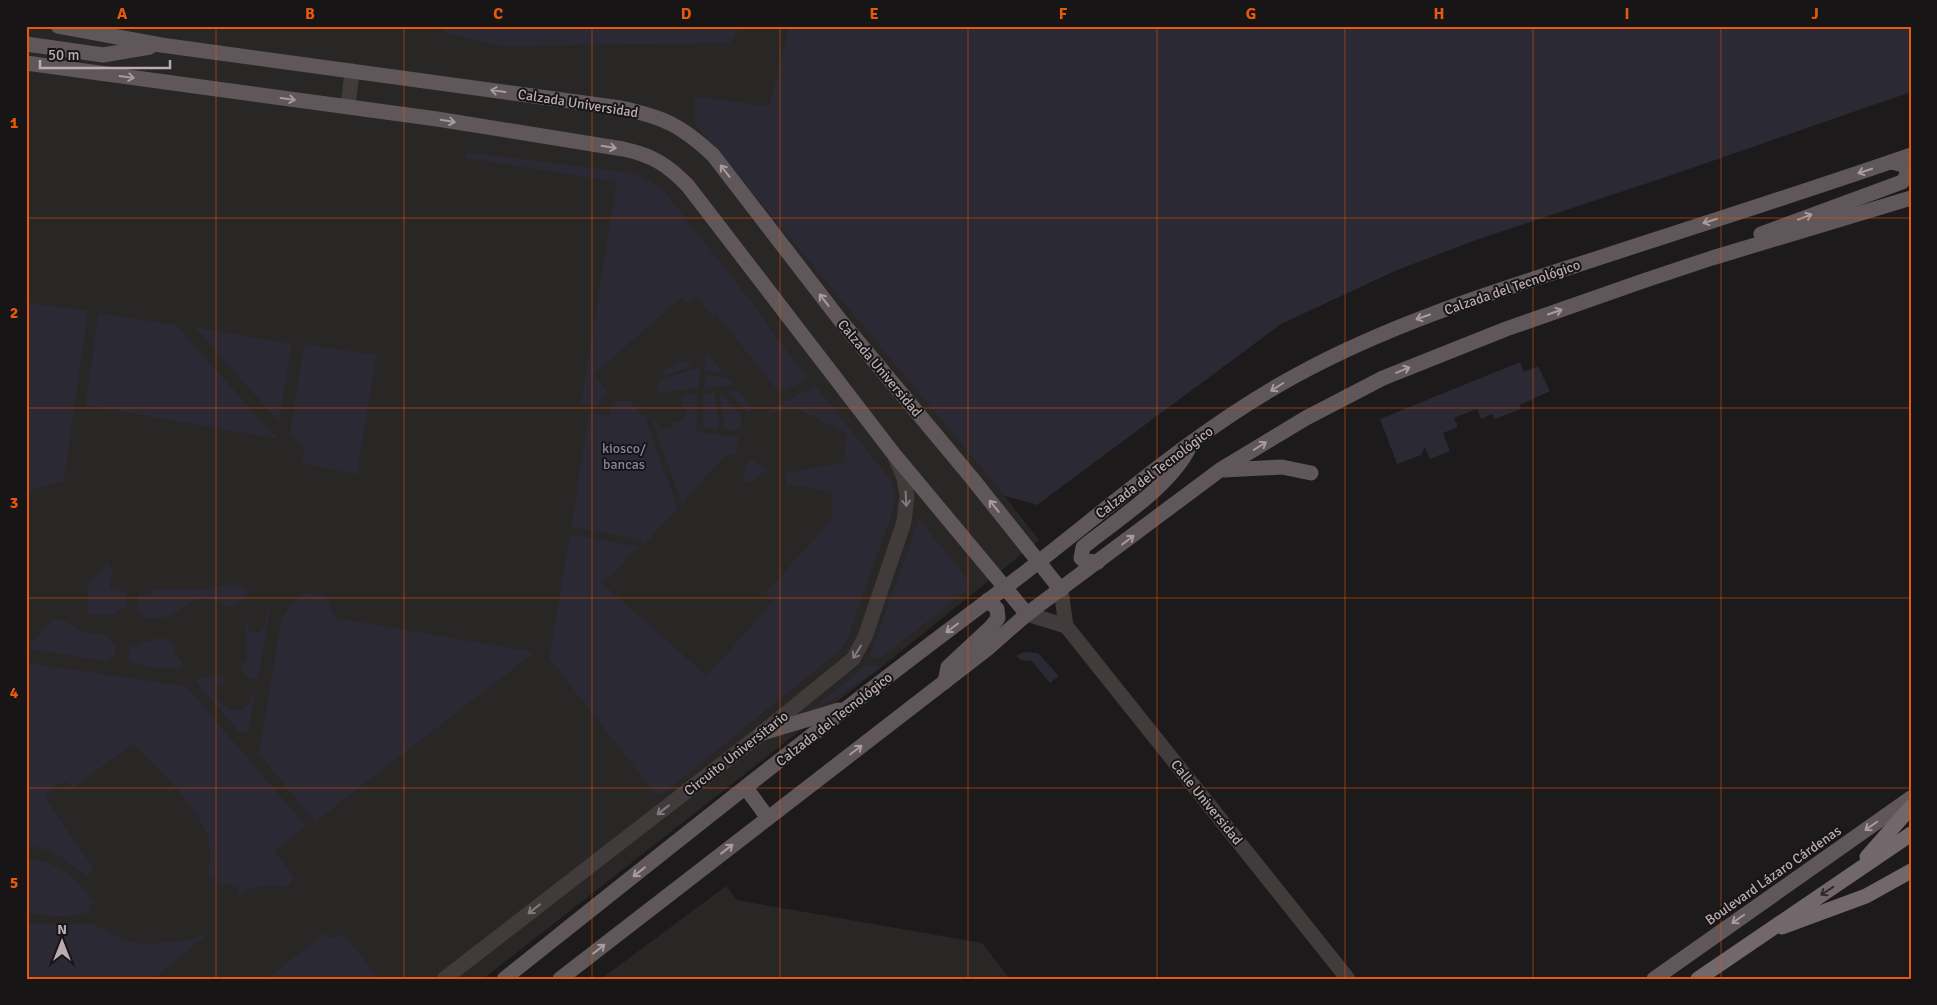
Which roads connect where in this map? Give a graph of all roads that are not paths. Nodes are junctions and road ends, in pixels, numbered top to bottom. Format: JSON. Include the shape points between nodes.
{"nodes":[{"id":1,"x":58,"y":26,"type":"edge"},
{"id":2,"x":26,"y":44,"type":"edge"},
{"id":3,"x":161,"y":45,"type":"junction"},
{"id":4,"x":26,"y":63,"type":"edge"},
{"id":5,"x":352,"y":71,"type":"junction"},
{"id":6,"x":348,"y":107,"type":"junction"},
{"id":7,"x":1911,"y":155,"type":"edge"},
{"id":8,"x":1890,"y":162,"type":"junction"},
{"id":9,"x":1911,"y":198,"type":"edge"},
{"id":10,"x":1712,"y":258,"type":"junction"},
{"id":11,"x":1191,"y":442,"type":"junction"},
{"id":12,"x":893,"y":453,"type":"junction"},
{"id":13,"x":1220,"y":470,"type":"junction"},
{"id":14,"x":1311,"y":473,"type":"dead end"},
{"id":15,"x":1038,"y":562,"type":"junction"},
{"id":16,"x":1098,"y":562,"type":"junction"},
{"id":17,"x":1004,"y":588,"type":"junction"},
{"id":18,"x":1061,"y":590,"type":"junction"},
{"id":19,"x":988,"y":600,"type":"junction"},
{"id":20,"x":1027,"y":614,"type":"junction"},
{"id":21,"x":1066,"y":626,"type":"junction"},
{"id":22,"x":945,"y":682,"type":"junction"},
{"id":23,"x":847,"y":708,"type":"junction"},
{"id":24,"x":762,"y":733,"type":"junction"},
{"id":25,"x":746,"y":788,"type":"junction"},
{"id":26,"x":1911,"y":798,"type":"edge"},
{"id":27,"x":1911,"y":807,"type":"edge"},
{"id":28,"x":768,"y":818,"type":"junction"},
{"id":29,"x":1911,"y":834,"type":"edge"},
{"id":30,"x":1911,"y":871,"type":"edge"},
{"id":31,"x":1852,"y":875,"type":"junction"},
{"id":32,"x":1770,"y":931,"type":"junction"},
{"id":33,"x":444,"y":979,"type":"edge"},
{"id":34,"x":504,"y":979,"type":"edge"},
{"id":35,"x":560,"y":979,"type":"edge"},
{"id":36,"x":1348,"y":979,"type":"edge"},
{"id":37,"x":1654,"y":979,"type":"edge"},
{"id":38,"x":1698,"y":979,"type":"edge"}],
"edges":[{"from":1,"to":3,"type":"main road","name":"Calzada Universidad"},
{"from":2,"to":3,"type":"main road","via":[[103,55]]},
{"from":3,"to":5,"type":"main road","name":"Calzada Universidad"},
{"from":4,"to":6,"type":"main road","one_way":true},
{"from":5,"to":6,"type":"street"},
{"from":15,"to":5,"type":"main road","name":"Calzada Universidad","one_way":true,"via":[[846,327],[713,155],[690,135],[652,115],[620,108]]},
{"from":6,"to":12,"type":"main road","one_way":true,"via":[[623,149],[642,153],[660,162],[688,186]]},
{"from":7,"to":8,"type":"main road","name":"Calzada del Tecnológico"},
{"from":10,"to":8,"type":"main road","one_way":true,"via":[[1760,234],[1902,182],[1908,175],[1904,165]]},
{"from":8,"to":11,"type":"main road","name":"Calzada del Tecnológico","one_way":true,"via":[[1412,321],[1293,377]]},
{"from":9,"to":10,"type":"main road"},
{"from":13,"to":10,"type":"main road","one_way":true,"via":[[1306,418],[1383,378],[1506,329]]},
{"from":11,"to":15,"type":"main road","name":"Calzada del Tecnológico"},
{"from":11,"to":16,"type":"main road","via":[[1176,470],[1164,483],[1083,547],[1081,558]]},
{"from":12,"to":17,"type":"main road"},
{"from":12,"to":24,"type":"street","name":"Circuito Universitario","one_way":true,"via":[[904,478],[907,508],[865,637],[854,658]]},
{"from":13,"to":14,"type":"main road","via":[[1282,467]]},
{"from":16,"to":13,"type":"main road","one_way":true},
{"from":15,"to":17,"type":"main road","name":"Calzada del Tecnológico"},
{"from":15,"to":18,"type":"main road","name":"Calzada Universidad"},
{"from":16,"to":18,"type":"main road"},
{"from":17,"to":19,"type":"main road","name":"Calzada del Tecnológico"},
{"from":17,"to":20,"type":"main road"},
{"from":18,"to":20,"type":"main road"},
{"from":18,"to":21,"type":"street"},
{"from":19,"to":22,"type":"main road","via":[[997,609],[998,618],[948,667]]},
{"from":19,"to":23,"type":"main road","name":"Calzada del Tecnológico","one_way":true},
{"from":20,"to":21,"type":"street"},
{"from":20,"to":22,"type":"main road"},
{"from":21,"to":36,"type":"street","name":"Calle Universidad"},
{"from":28,"to":22,"type":"main road","one_way":true},
{"from":23,"to":24,"type":"main road"},
{"from":23,"to":25,"type":"main road","name":"Calzada del Tecnológico"},
{"from":24,"to":33,"type":"street","name":"Circuito Universitario","one_way":true},
{"from":25,"to":28,"type":"main road"},
{"from":25,"to":34,"type":"main road","name":"Calzada del Tecnológico","one_way":true},
{"from":26,"to":37,"type":"main road","name":"Boulevard Lázaro Cárdenas","one_way":true},
{"from":27,"to":31,"type":"highway"},
{"from":35,"to":28,"type":"main road","one_way":true},
{"from":29,"to":31,"type":"highway"},
{"from":30,"to":32,"type":"highway","via":[[1866,896]]},
{"from":31,"to":32,"type":"highway","one_way":true},
{"from":32,"to":38,"type":"highway"}]}
